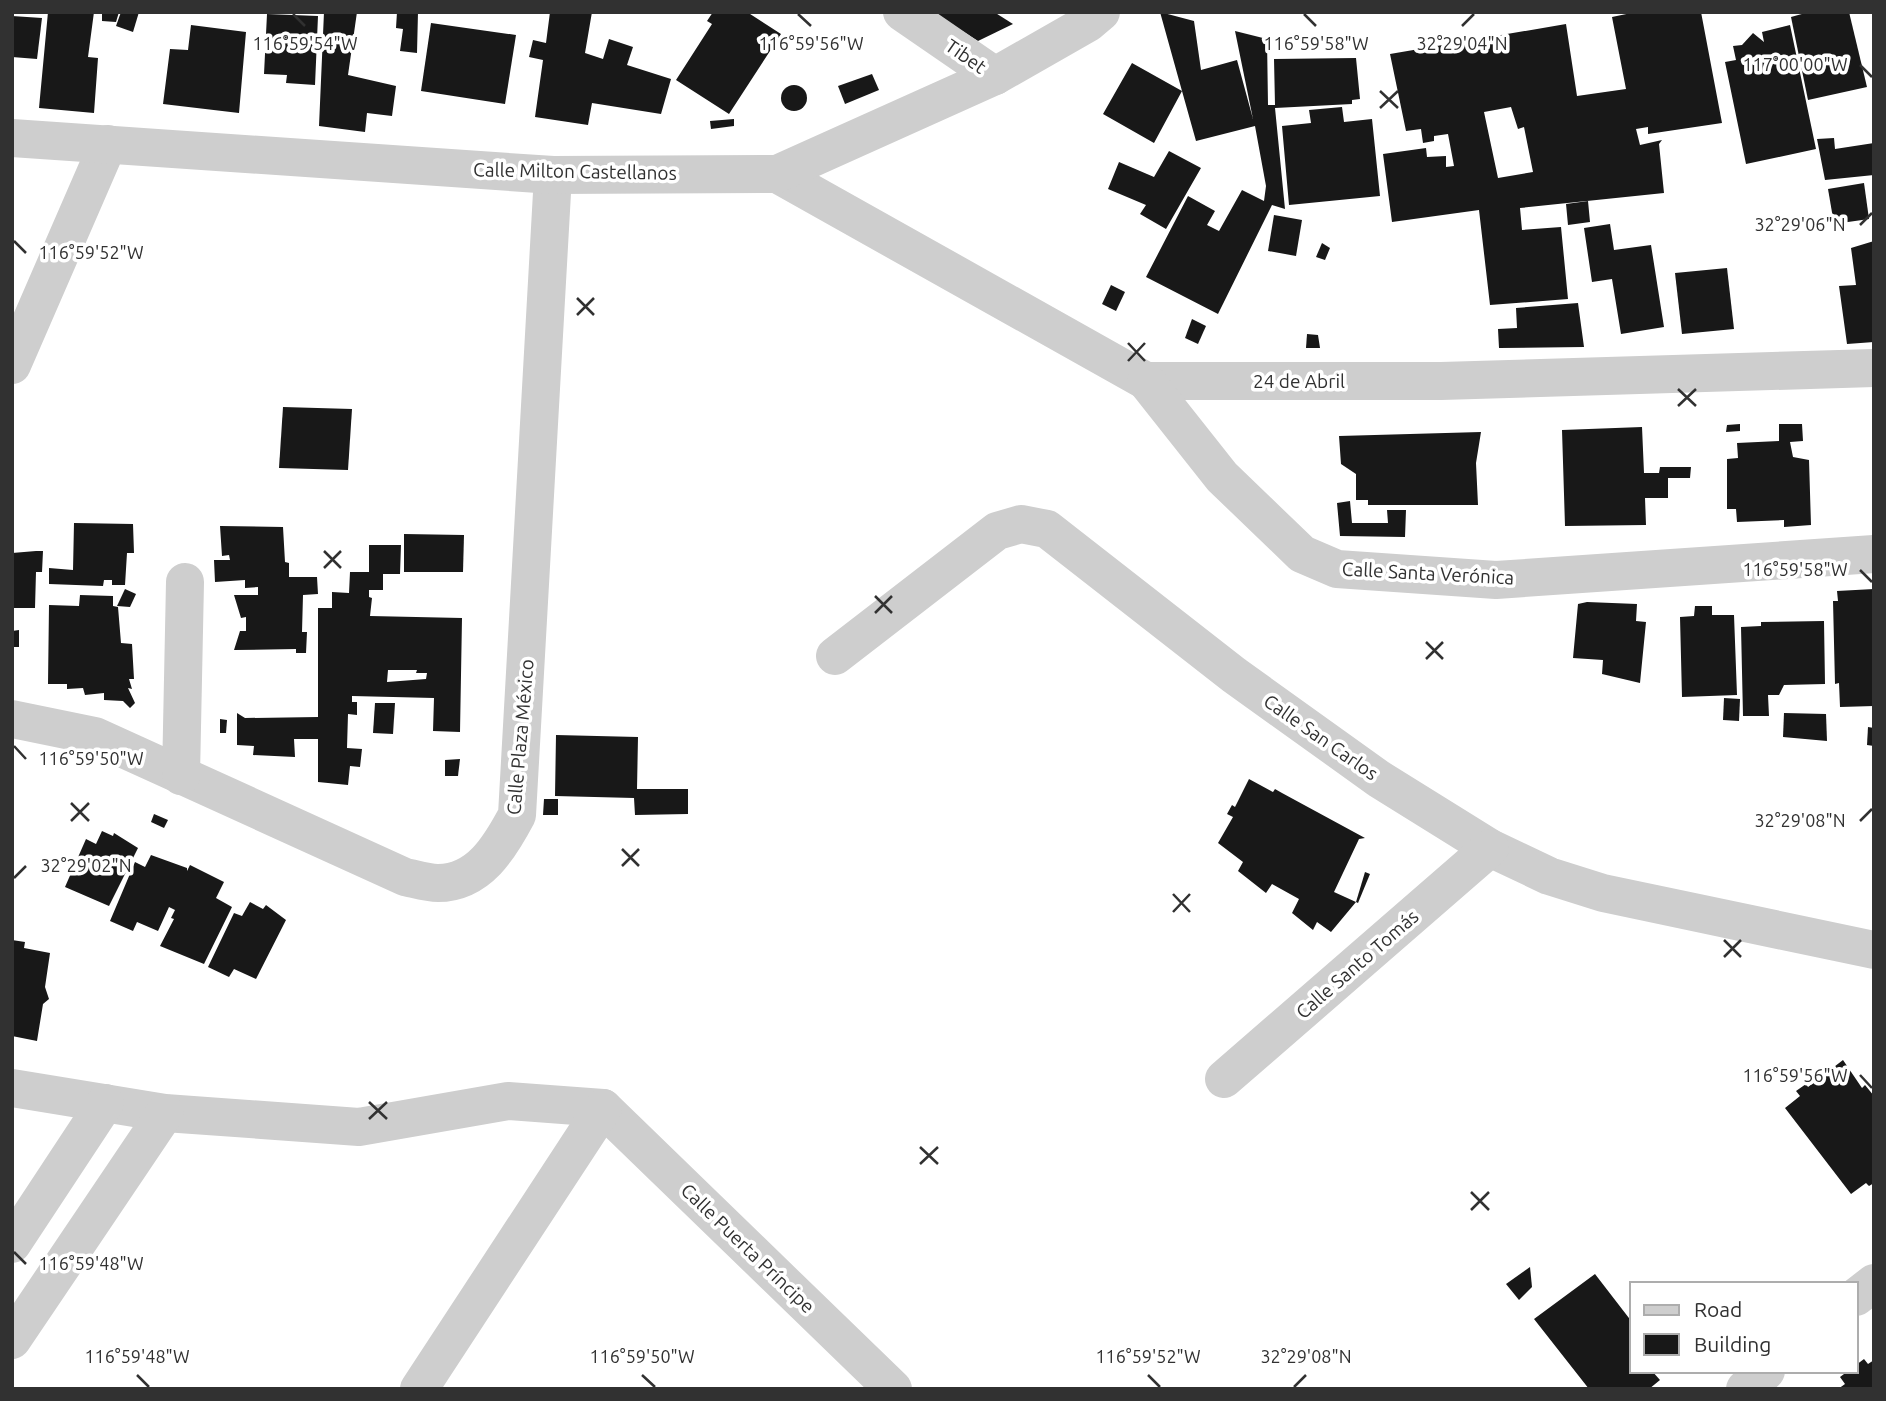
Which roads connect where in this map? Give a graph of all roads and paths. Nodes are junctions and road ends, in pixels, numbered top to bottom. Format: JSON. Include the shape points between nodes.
{"nodes":[{"id":1,"x":902,"y":12,"type":"edge"},
{"id":2,"x":1101,"y":12,"type":"edge"},
{"id":3,"x":995,"y":76,"type":"junction"},
{"id":4,"x":12,"y":138,"type":"edge"},
{"id":5,"x":108,"y":144,"type":"junction"},
{"id":6,"x":777,"y":174,"type":"junction"},
{"id":7,"x":553,"y":175,"type":"junction"},
{"id":8,"x":12,"y":365,"type":"edge"},
{"id":9,"x":1874,"y":368,"type":"edge"},
{"id":10,"x":1146,"y":381,"type":"junction"},
{"id":11,"x":1874,"y":554,"type":"edge"},
{"id":12,"x":185,"y":582,"type":"dead end"},
{"id":13,"x":835,"y":656,"type":"dead end"},
{"id":14,"x":12,"y":719,"type":"edge"},
{"id":15,"x":181,"y":776,"type":"junction"},
{"id":16,"x":1490,"y":848,"type":"junction"},
{"id":17,"x":1874,"y":950,"type":"edge"},
{"id":18,"x":1224,"y":1079,"type":"dead end"},
{"id":19,"x":12,"y":1088,"type":"edge"},
{"id":20,"x":105,"y":1103,"type":"junction"},
{"id":21,"x":603,"y":1108,"type":"junction"},
{"id":22,"x":165,"y":1113,"type":"junction"},
{"id":23,"x":12,"y":1244,"type":"edge"},
{"id":24,"x":1874,"y":1283,"type":"edge"},
{"id":25,"x":1858,"y":1295,"type":"edge"},
{"id":26,"x":12,"y":1340,"type":"edge"},
{"id":27,"x":1764,"y":1373,"type":"edge"},
{"id":28,"x":419,"y":1389,"type":"edge"},
{"id":29,"x":893,"y":1389,"type":"edge"},
{"id":30,"x":1745,"y":1389,"type":"edge"}],
"edges":[{"from":1,"to":3,"type":"street","name":"Tibet"},
{"from":2,"to":3,"type":"street","name":"Calle Milton Castellanos"},
{"from":3,"to":6,"type":"street","name":"Calle Milton Castellanos"},
{"from":4,"to":5,"type":"street","name":"Calle Milton Castellanos"},
{"from":5,"to":7,"type":"street","name":"Calle Milton Castellanos"},
{"from":5,"to":8,"type":"street"},
{"from":6,"to":7,"type":"street","name":"Calle Milton Castellanos"},
{"from":6,"to":10,"type":"street","name":"24 de Abril"},
{"from":7,"to":15,"type":"street","name":"Calle Plaza México","via":[[517,815],[499,849],[471,874],[438,883],[405,877]]},
{"from":9,"to":10,"type":"street","name":"24 de Abril","via":[[1441,381]]},
{"from":10,"to":11,"type":"street","name":"Calle Santa Verónica","via":[[1222,477],[1302,554],[1337,569],[1496,580]]},
{"from":12,"to":15,"type":"street"},
{"from":13,"to":16,"type":"street","name":"Calle San Carlos","via":[[997,531],[1021,524],[1047,529],[1234,676],[1379,779]]},
{"from":14,"to":15,"type":"street","name":"Calle Plaza México","via":[[95,736]]},
{"from":16,"to":17,"type":"street","name":"Calle San Carlos","via":[[1549,876],[1603,892]]},
{"from":16,"to":18,"type":"street","name":"Calle Santo Tomás"},
{"from":19,"to":20,"type":"street"},
{"from":20,"to":22,"type":"street"},
{"from":20,"to":23,"type":"street"},
{"from":21,"to":22,"type":"street","via":[[508,1101],[359,1127]]},
{"from":21,"to":28,"type":"street"},
{"from":21,"to":29,"type":"street","name":"Calle Puerta Príncipe"},
{"from":22,"to":26,"type":"street"},
{"from":24,"to":25,"type":"street"},
{"from":27,"to":30,"type":"street"}]}
